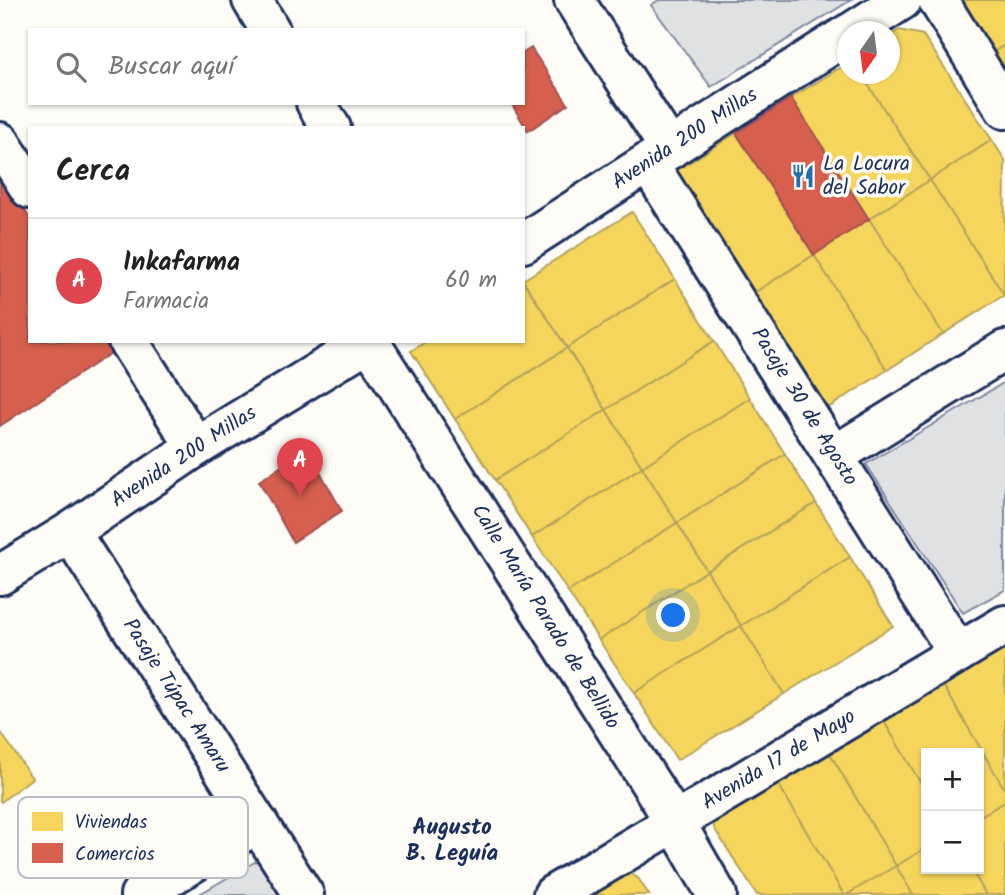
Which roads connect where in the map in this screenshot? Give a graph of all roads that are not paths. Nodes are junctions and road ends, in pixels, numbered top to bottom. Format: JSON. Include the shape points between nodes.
{"nodes":[{"id":1,"x":252,"y":0,"type":"edge"},
{"id":2,"x":574,"y":0,"type":"edge"},
{"id":3,"x":938,"y":0,"type":"edge"},
{"id":4,"x":891,"y":3,"type":"edge"},
{"id":5,"x":867,"y":21,"type":"edge"},
{"id":6,"x":270,"y":28,"type":"edge"},
{"id":7,"x":837,"y":41,"type":"edge"},
{"id":8,"x":317,"y":105,"type":"edge"},
{"id":9,"x":1005,"y":109,"type":"edge"},
{"id":10,"x":330,"y":126,"type":"edge"},
{"id":11,"x":0,"y":142,"type":"edge"},
{"id":12,"x":659,"y":156,"type":"junction"},
{"id":13,"x":28,"y":186,"type":"edge"},
{"id":14,"x":525,"y":242,"type":"edge"},
{"id":15,"x":129,"y":343,"type":"edge"},
{"id":16,"x":366,"y":343,"type":"edge"},
{"id":17,"x":370,"y":343,"type":"edge"},
{"id":18,"x":1005,"y":350,"type":"edge"},
{"id":19,"x":196,"y":447,"type":"junction"},
{"id":20,"x":835,"y":455,"type":"junction"},
{"id":21,"x":70,"y":532,"type":"junction"},
{"id":22,"x":0,"y":575,"type":"edge"},
{"id":23,"x":1005,"y":625,"type":"edge"},
{"id":24,"x":958,"y":653,"type":"junction"},
{"id":25,"x":242,"y":797,"type":"edge"},
{"id":26,"x":248,"y":807,"type":"edge"},
{"id":27,"x":258,"y":822,"type":"junction"},
{"id":28,"x":675,"y":822,"type":"junction"},
{"id":29,"x":248,"y":828,"type":"edge"},
{"id":30,"x":167,"y":878,"type":"edge"},
{"id":31,"x":140,"y":895,"type":"edge"},
{"id":32,"x":304,"y":895,"type":"edge"},
{"id":33,"x":553,"y":895,"type":"edge"},
{"id":34,"x":717,"y":895,"type":"edge"}],
"edges":[{"from":1,"to":6,"type":"street"},
{"from":2,"to":12,"type":"street","name":"Pasaje 30 de Agosto"},
{"from":3,"to":9,"type":"street"},
{"from":4,"to":5,"type":"street"},
{"from":7,"to":12,"type":"street","name":"Avenida 200 Millas"},
{"from":8,"to":10,"type":"street"},
{"from":11,"to":13,"type":"street"},
{"from":12,"to":14,"type":"street","name":"Avenida 200 Millas"},
{"from":12,"to":20,"type":"street","name":"Pasaje 30 de Agosto"},
{"from":15,"to":19,"type":"street"},
{"from":16,"to":19,"type":"street","name":"Avenida 200 Millas"},
{"from":17,"to":28,"type":"street","name":"Calle María Parado de Bellido"},
{"from":18,"to":20,"type":"street"},
{"from":19,"to":21,"type":"street","name":"Avenida 200 Millas"},
{"from":20,"to":24,"type":"street","name":"Pasaje 30 de Agosto"},
{"from":21,"to":22,"type":"street","name":"Avenida 200 Millas"},
{"from":21,"to":25,"type":"street","name":"Pasaje Túpac Amaru"},
{"from":23,"to":24,"type":"street","name":"Avenida 17 de Mayo"},
{"from":24,"to":28,"type":"street","name":"Avenida 17 de Mayo"},
{"from":26,"to":27,"type":"street","name":"Pasaje Túpac Amaru"},
{"from":27,"to":29,"type":"street"},
{"from":27,"to":32,"type":"street","name":"Pasaje Túpac Amaru"},
{"from":28,"to":33,"type":"street","name":"Avenida 17 de Mayo"},
{"from":28,"to":34,"type":"street","name":"Calle María Parado de Bellido"},
{"from":30,"to":31,"type":"street"}]}
